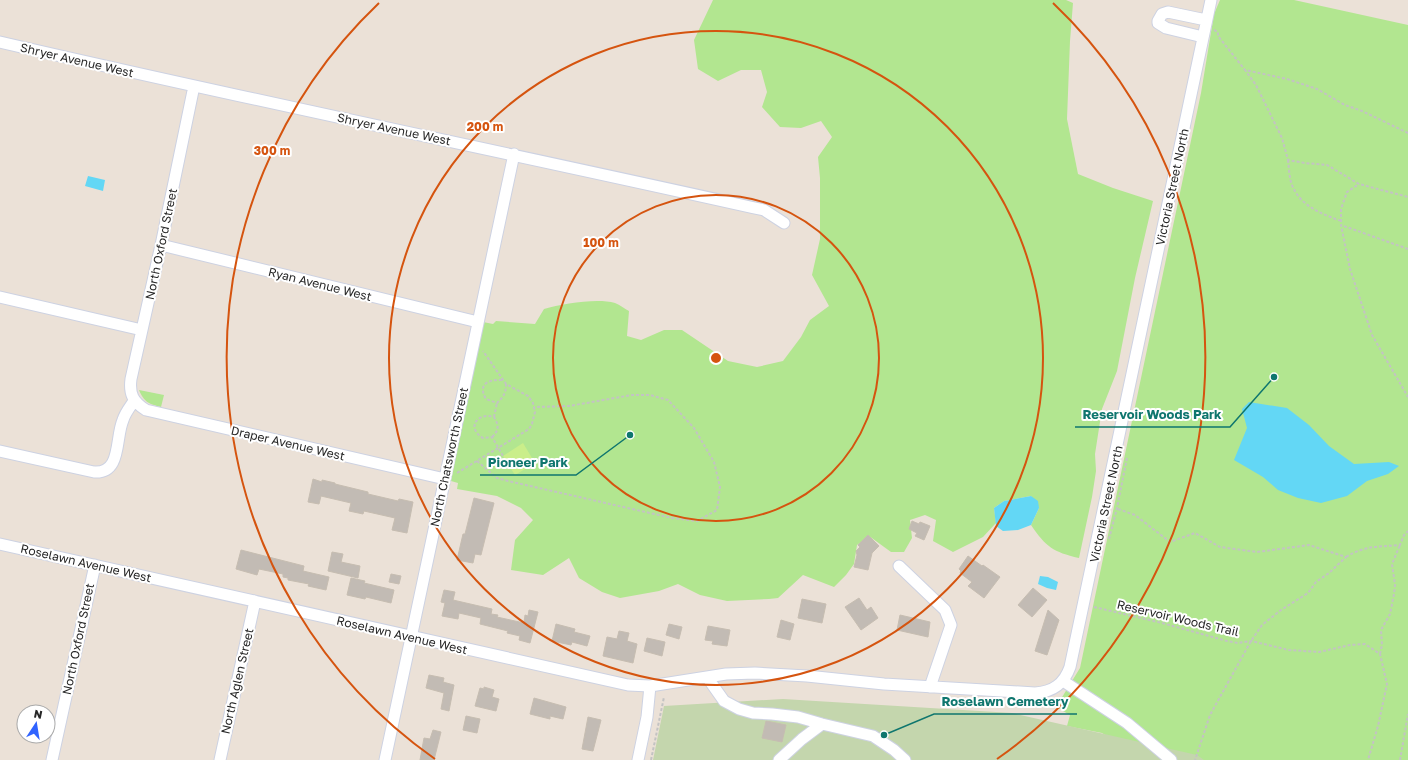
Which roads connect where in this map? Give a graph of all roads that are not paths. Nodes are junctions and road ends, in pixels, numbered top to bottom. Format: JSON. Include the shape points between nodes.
{"nodes":[{"id":1,"x":1211,"y":0,"type":"edge"},
{"id":2,"x":0,"y":42,"type":"edge"},
{"id":3,"x":194,"y":86,"type":"junction"},
{"id":4,"x":514,"y":154,"type":"junction"},
{"id":5,"x":784,"y":223,"type":"dead end"},
{"id":6,"x":161,"y":245,"type":"junction"},
{"id":7,"x":0,"y":297,"type":"edge"},
{"id":8,"x":478,"y":322,"type":"junction"},
{"id":9,"x":142,"y":330,"type":"junction"},
{"id":10,"x":134,"y":401,"type":"junction"},
{"id":11,"x":0,"y":451,"type":"edge"},
{"id":12,"x":445,"y":476,"type":"junction"},
{"id":13,"x":0,"y":544,"type":"edge"},
{"id":14,"x":95,"y":565,"type":"junction"},
{"id":15,"x":899,"y":566,"type":"dead end"},
{"id":16,"x":255,"y":601,"type":"junction"},
{"id":17,"x":411,"y":637,"type":"junction"},
{"id":18,"x":707,"y":677,"type":"junction"},
{"id":19,"x":1064,"y":681,"type":"junction"},
{"id":20,"x":650,"y":686,"type":"junction"},
{"id":21,"x":930,"y":687,"type":"junction"},
{"id":22,"x":822,"y":724,"type":"junction"},
{"id":23,"x":52,"y":760,"type":"edge"},
{"id":24,"x":220,"y":760,"type":"edge"},
{"id":25,"x":386,"y":760,"type":"edge"},
{"id":26,"x":638,"y":760,"type":"edge"},
{"id":27,"x":779,"y":760,"type":"edge"},
{"id":28,"x":904,"y":760,"type":"edge"},
{"id":29,"x":1171,"y":760,"type":"edge"}],
"edges":[{"from":1,"to":19,"type":"street","name":"Victoria Street North","via":[[1207,29],[1085,603],[1070,667]]},
{"from":2,"to":3,"type":"street","name":"Shryer Avenue West"},
{"from":3,"to":4,"type":"street","name":"Shryer Avenue West"},
{"from":3,"to":6,"type":"street","name":"North Oxford Street"},
{"from":4,"to":5,"type":"street","name":"Shryer Avenue West","via":[[764,210]]},
{"from":4,"to":8,"type":"street","name":"North Chatsworth Street"},
{"from":6,"to":8,"type":"street","name":"Ryan Avenue West"},
{"from":6,"to":9,"type":"street","name":"North Oxford Street"},
{"from":7,"to":9,"type":"street"},
{"from":8,"to":12,"type":"street","name":"North Chatsworth Street"},
{"from":9,"to":10,"type":"street","name":"North Oxford Street","via":[[130,388]]},
{"from":10,"to":11,"type":"street","via":[[122,421],[114,461],[106,471],[94,472]]},
{"from":10,"to":12,"type":"street","name":"Draper Avenue West","via":[[146,410]]},
{"from":12,"to":17,"type":"street","name":"North Chatsworth Street"},
{"from":13,"to":14,"type":"street","name":"Roselawn Avenue West"},
{"from":14,"to":16,"type":"street","name":"Roselawn Avenue West"},
{"from":14,"to":23,"type":"street","name":"North Oxford Street"},
{"from":15,"to":21,"type":"street","via":[[945,610],[951,625]]},
{"from":16,"to":17,"type":"street","name":"Roselawn Avenue West"},
{"from":16,"to":24,"type":"street","name":"North Aglen Street"},
{"from":17,"to":20,"type":"street","name":"Roselawn Avenue West","via":[[628,685]]},
{"from":17,"to":25,"type":"street","name":"North Chatsworth Street"},
{"from":18,"to":20,"type":"street","name":"Roselawn Avenue West"},
{"from":18,"to":21,"type":"street","name":"Roselawn Avenue West","via":[[755,673]]},
{"from":18,"to":22,"type":"street","via":[[724,701],[739,709],[753,713],[798,717]]},
{"from":19,"to":21,"type":"street","via":[[1043,692]]},
{"from":19,"to":29,"type":"street","via":[[1127,723]]},
{"from":20,"to":26,"type":"street","via":[[647,717]]},
{"from":22,"to":27,"type":"street"},
{"from":22,"to":28,"type":"street","via":[[873,736]]}]}
